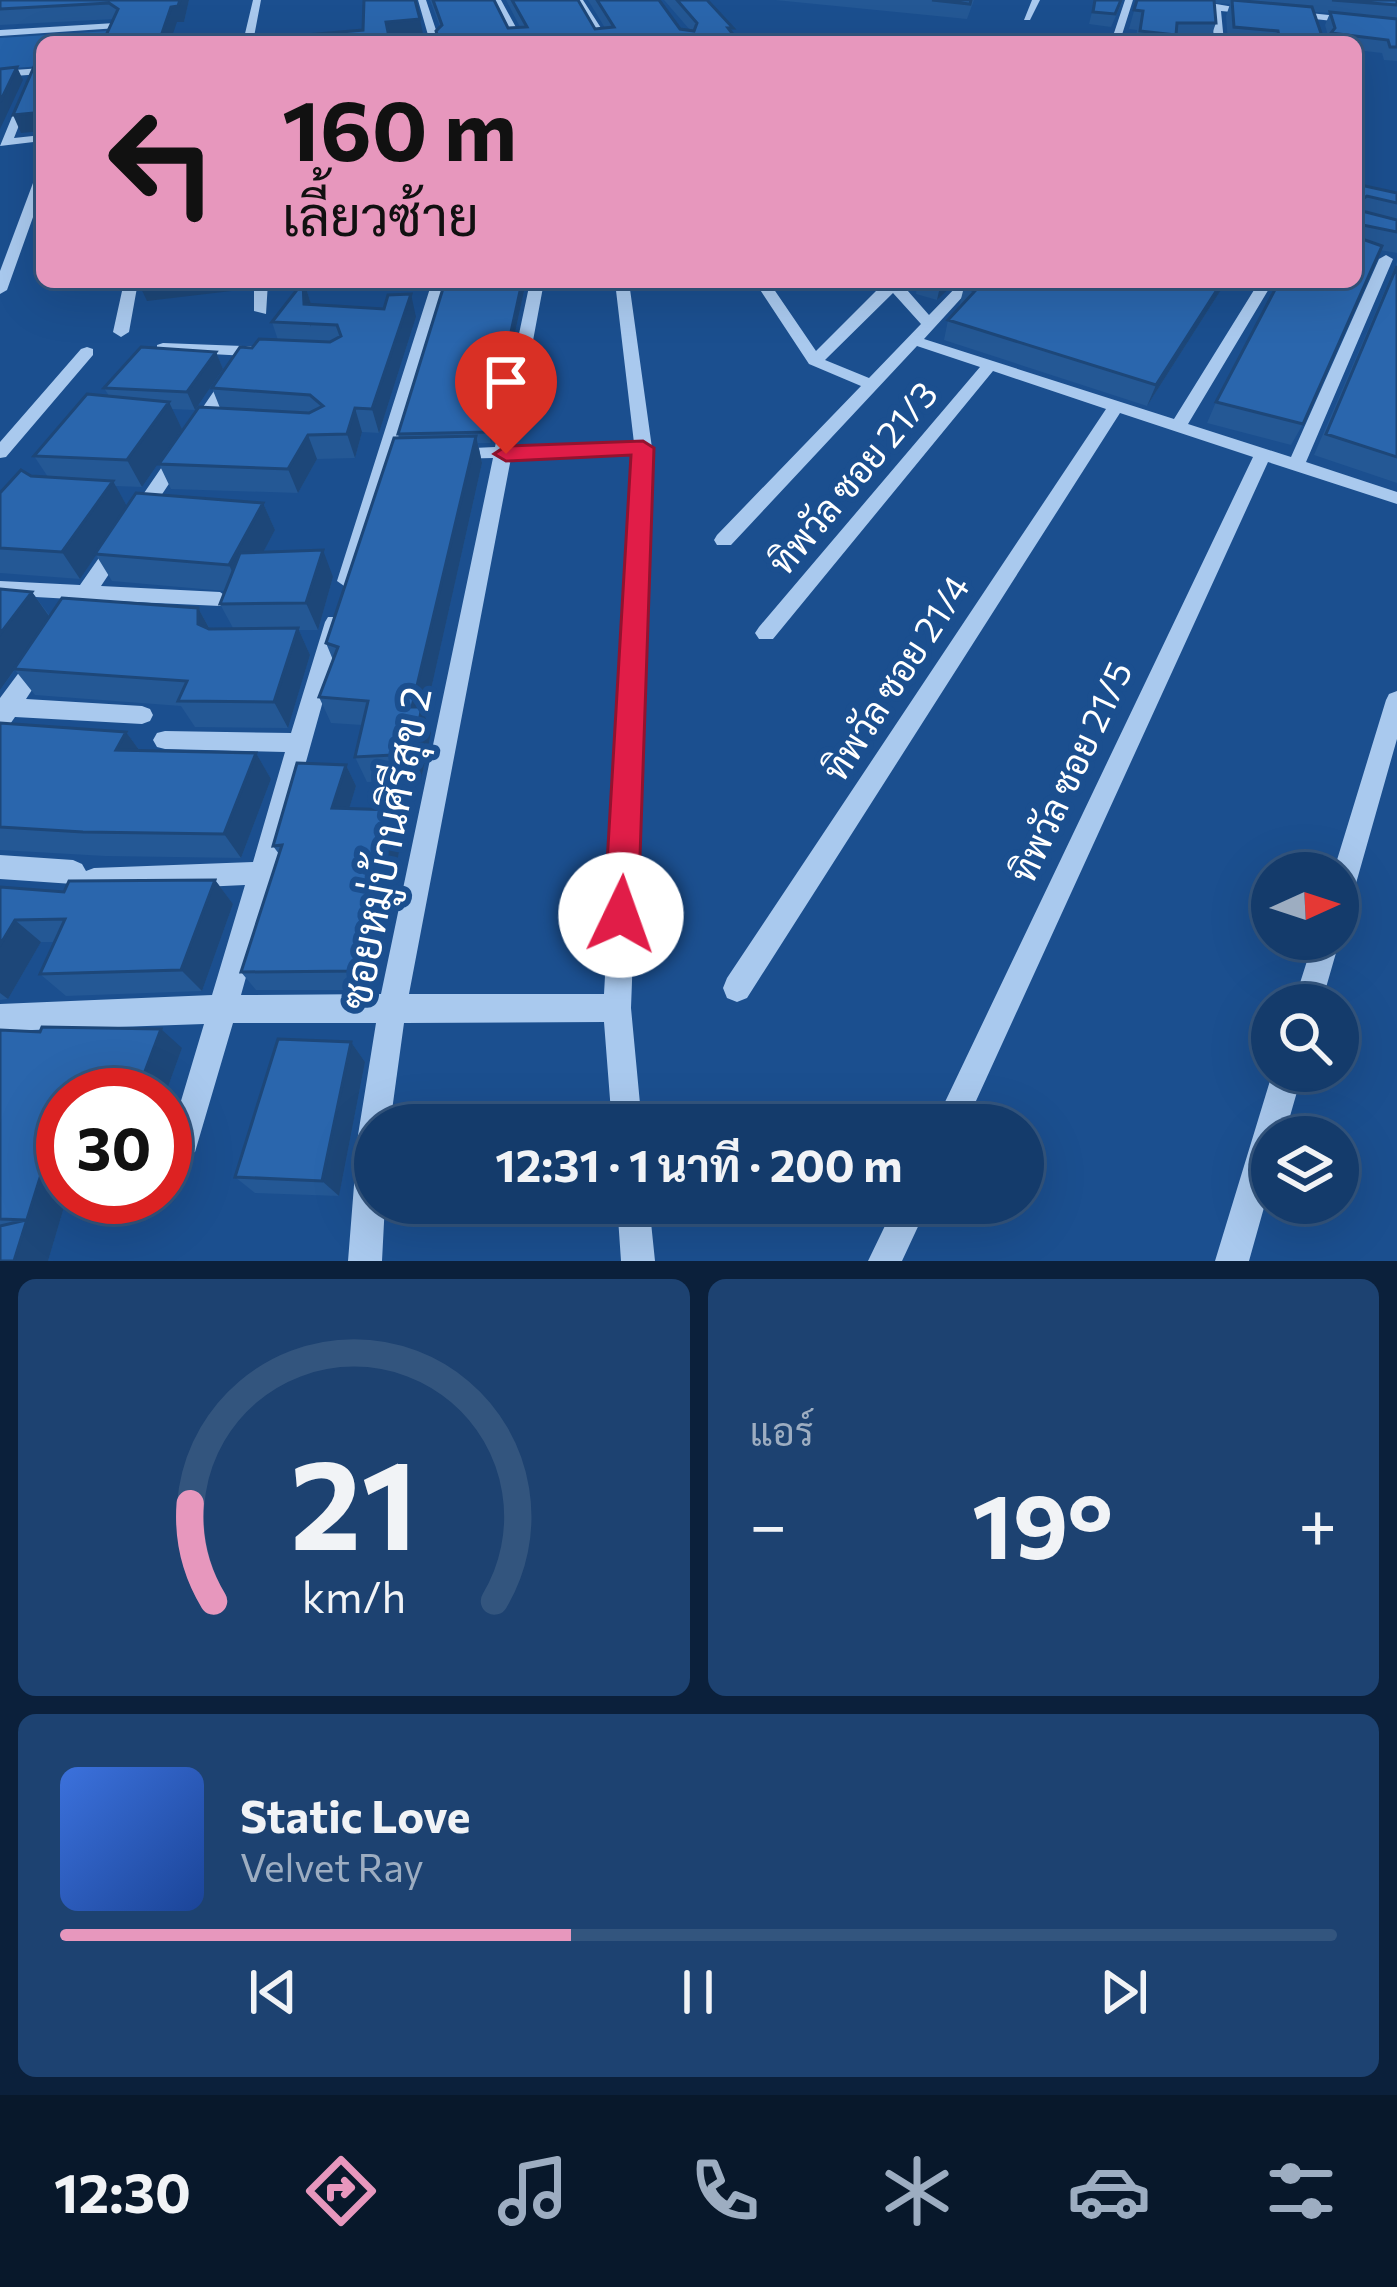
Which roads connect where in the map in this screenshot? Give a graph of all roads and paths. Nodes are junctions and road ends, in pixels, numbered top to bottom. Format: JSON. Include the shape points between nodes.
{"nodes":[{"id":1,"x":257,"y":0,"type":"edge"},
{"id":2,"x":422,"y":0,"type":"edge"},
{"id":3,"x":497,"y":0,"type":"edge"},
{"id":4,"x":579,"y":0,"type":"edge"},
{"id":5,"x":1036,"y":0,"type":"edge"},
{"id":6,"x":1129,"y":0,"type":"edge"},
{"id":7,"x":1139,"y":0,"type":"edge"},
{"id":8,"x":1216,"y":7,"type":"junction"},
{"id":9,"x":1027,"y":18,"type":"dead end"},
{"id":10,"x":1397,"y":25,"type":"edge"},
{"id":11,"x":116,"y":26,"type":"edge"},
{"id":12,"x":0,"y":33,"type":"edge"},
{"id":13,"x":249,"y":36,"type":"edge"},
{"id":14,"x":433,"y":36,"type":"edge"},
{"id":15,"x":516,"y":36,"type":"edge"},
{"id":16,"x":601,"y":36,"type":"edge"},
{"id":17,"x":1117,"y":36,"type":"edge"},
{"id":18,"x":1218,"y":36,"type":"edge"},
{"id":19,"x":0,"y":74,"type":"edge"},
{"id":20,"x":36,"y":74,"type":"edge"},
{"id":21,"x":36,"y":78,"type":"edge"},
{"id":22,"x":36,"y":139,"type":"edge"},
{"id":23,"x":3,"y":142,"type":"edge"},
{"id":24,"x":36,"y":191,"type":"edge"},
{"id":25,"x":1385,"y":259,"type":"edge"},
{"id":26,"x":130,"y":288,"type":"edge"},
{"id":27,"x":261,"y":288,"type":"edge"},
{"id":28,"x":437,"y":288,"type":"edge"},
{"id":29,"x":536,"y":288,"type":"edge"},
{"id":30,"x":623,"y":288,"type":"edge"},
{"id":31,"x":767,"y":288,"type":"edge"},
{"id":32,"x":888,"y":288,"type":"edge"},
{"id":33,"x":897,"y":288,"type":"edge"},
{"id":34,"x":963,"y":288,"type":"edge"},
{"id":35,"x":1262,"y":288,"type":"edge"},
{"id":36,"x":0,"y":290,"type":"edge"},
{"id":37,"x":261,"y":311,"type":"dead end"},
{"id":38,"x":928,"y":324,"type":"junction"},
{"id":39,"x":121,"y":332,"type":"dead end"},
{"id":40,"x":914,"y":340,"type":"junction"},
{"id":41,"x":163,"y":348,"type":"edge"},
{"id":42,"x":249,"y":351,"type":"junction"},
{"id":43,"x":87,"y":352,"type":"dead end"},
{"id":44,"x":294,"y":354,"type":"edge"},
{"id":45,"x":815,"y":361,"type":"junction"},
{"id":46,"x":990,"y":365,"type":"junction"},
{"id":47,"x":872,"y":385,"type":"junction"},
{"id":48,"x":1116,"y":406,"type":"junction"},
{"id":49,"x":177,"y":420,"type":"dead end"},
{"id":50,"x":200,"y":422,"type":"junction"},
{"id":51,"x":224,"y":423,"type":"edge"},
{"id":52,"x":1178,"y":426,"type":"junction"},
{"id":53,"x":643,"y":448,"type":"junction"},
{"id":54,"x":1264,"y":452,"type":"junction"},
{"id":55,"x":0,"y":453,"type":"edge"},
{"id":56,"x":506,"y":454,"type":"junction"},
{"id":57,"x":384,"y":455,"type":"junction"},
{"id":58,"x":1297,"y":463,"type":"junction"},
{"id":59,"x":1397,"y":498,"type":"edge"},
{"id":60,"x":724,"y":540,"type":"dead end"},
{"id":61,"x":0,"y":588,"type":"edge"},
{"id":62,"x":86,"y":592,"type":"junction"},
{"id":63,"x":220,"y":598,"type":"edge"},
{"id":64,"x":60,"y":631,"type":"edge"},
{"id":65,"x":766,"y":633,"type":"dead end"},
{"id":66,"x":47,"y":650,"type":"edge"},
{"id":67,"x":1397,"y":700,"type":"edge"},
{"id":68,"x":3,"y":712,"type":"edge"},
{"id":69,"x":142,"y":715,"type":"dead end"},
{"id":70,"x":165,"y":740,"type":"dead end"},
{"id":71,"x":300,"y":742,"type":"junction"},
{"id":72,"x":1352,"y":852,"type":"edge"},
{"id":73,"x":0,"y":867,"type":"edge"},
{"id":74,"x":262,"y":874,"type":"junction"},
{"id":75,"x":736,"y":988,"type":"dead end"},
{"id":76,"x":617,"y":1008,"type":"junction"},
{"id":77,"x":222,"y":1009,"type":"junction"},
{"id":78,"x":392,"y":1009,"type":"junction"},
{"id":79,"x":4,"y":1017,"type":"dead end"},
{"id":80,"x":1282,"y":1092,"type":"edge"},
{"id":81,"x":625,"y":1104,"type":"edge"},
{"id":82,"x":959,"y":1104,"type":"edge"},
{"id":83,"x":192,"y":1114,"type":"edge"},
{"id":84,"x":635,"y":1224,"type":"edge"},
{"id":85,"x":903,"y":1224,"type":"edge"},
{"id":86,"x":365,"y":1261,"type":"edge"},
{"id":87,"x":638,"y":1261,"type":"edge"},
{"id":88,"x":886,"y":1261,"type":"edge"},
{"id":89,"x":1232,"y":1261,"type":"edge"}],
"edges":[{"from":1,"to":13,"type":"street"},
{"from":2,"to":14,"type":"street"},
{"from":3,"to":15,"type":"street"},
{"from":4,"to":16,"type":"street"},
{"from":5,"to":9,"type":"street"},
{"from":6,"to":17,"type":"street"},
{"from":7,"to":8,"type":"street"},
{"from":8,"to":10,"type":"street"},
{"from":8,"to":18,"type":"street"},
{"from":11,"to":12,"type":"street"},
{"from":19,"to":20,"type":"street"},
{"from":21,"to":23,"type":"street"},
{"from":22,"to":23,"type":"street"},
{"from":24,"to":36,"type":"street"},
{"from":25,"to":58,"type":"street"},
{"from":26,"to":39,"type":"street"},
{"from":27,"to":37,"type":"street"},
{"from":28,"to":57,"type":"street"},
{"from":29,"to":56,"type":"street","name":"ซอยหมู่บ้านศิรีสุข 2"},
{"from":30,"to":53,"type":"street"},
{"from":31,"to":45,"type":"street"},
{"from":32,"to":45,"type":"street"},
{"from":33,"to":38,"type":"street"},
{"from":34,"to":38,"type":"street"},
{"from":35,"to":52,"type":"street"},
{"from":38,"to":40,"type":"street"},
{"from":40,"to":46,"type":"street"},
{"from":40,"to":47,"type":"street"},
{"from":41,"to":42,"type":"street"},
{"from":42,"to":44,"type":"street"},
{"from":42,"to":50,"type":"street"},
{"from":43,"to":55,"type":"street"},
{"from":45,"to":47,"type":"street"},
{"from":46,"to":48,"type":"street"},
{"from":46,"to":65,"type":"street","name":"ทิพวัล ซอย 21/3"},
{"from":47,"to":60,"type":"street"},
{"from":48,"to":52,"type":"street"},
{"from":48,"to":75,"type":"street","name":"ทิพวัล ซอย 21/4"},
{"from":49,"to":50,"type":"street"},
{"from":50,"to":51,"type":"street"},
{"from":50,"to":62,"type":"street"},
{"from":52,"to":54,"type":"street"},
{"from":53,"to":56,"type":"street"},
{"from":53,"to":76,"type":"street"},
{"from":54,"to":58,"type":"street"},
{"from":54,"to":82,"type":"street","name":"ทิพวัล ซอย 21/5"},
{"from":56,"to":57,"type":"street"},
{"from":56,"to":78,"type":"street","name":"ซอยหมู่บ้านศิรีสุข 2"},
{"from":57,"to":71,"type":"street","via":[[319,642]]},
{"from":58,"to":59,"type":"street"},
{"from":61,"to":62,"type":"street"},
{"from":62,"to":63,"type":"street"},
{"from":62,"to":64,"type":"street"},
{"from":66,"to":68,"type":"street"},
{"from":67,"to":72,"type":"street"},
{"from":68,"to":69,"type":"street"},
{"from":70,"to":71,"type":"street"},
{"from":71,"to":74,"type":"street"},
{"from":73,"to":74,"type":"street","via":[[83,876]]},
{"from":74,"to":77,"type":"street"},
{"from":76,"to":78,"type":"street"},
{"from":76,"to":81,"type":"street"},
{"from":77,"to":78,"type":"street"},
{"from":77,"to":79,"type":"street"},
{"from":77,"to":83,"type":"street"},
{"from":78,"to":86,"type":"street","name":"ซอยหมู่บ้านศิรีสุข 2"},
{"from":80,"to":89,"type":"street"},
{"from":84,"to":87,"type":"street"},
{"from":85,"to":88,"type":"street"}]}
